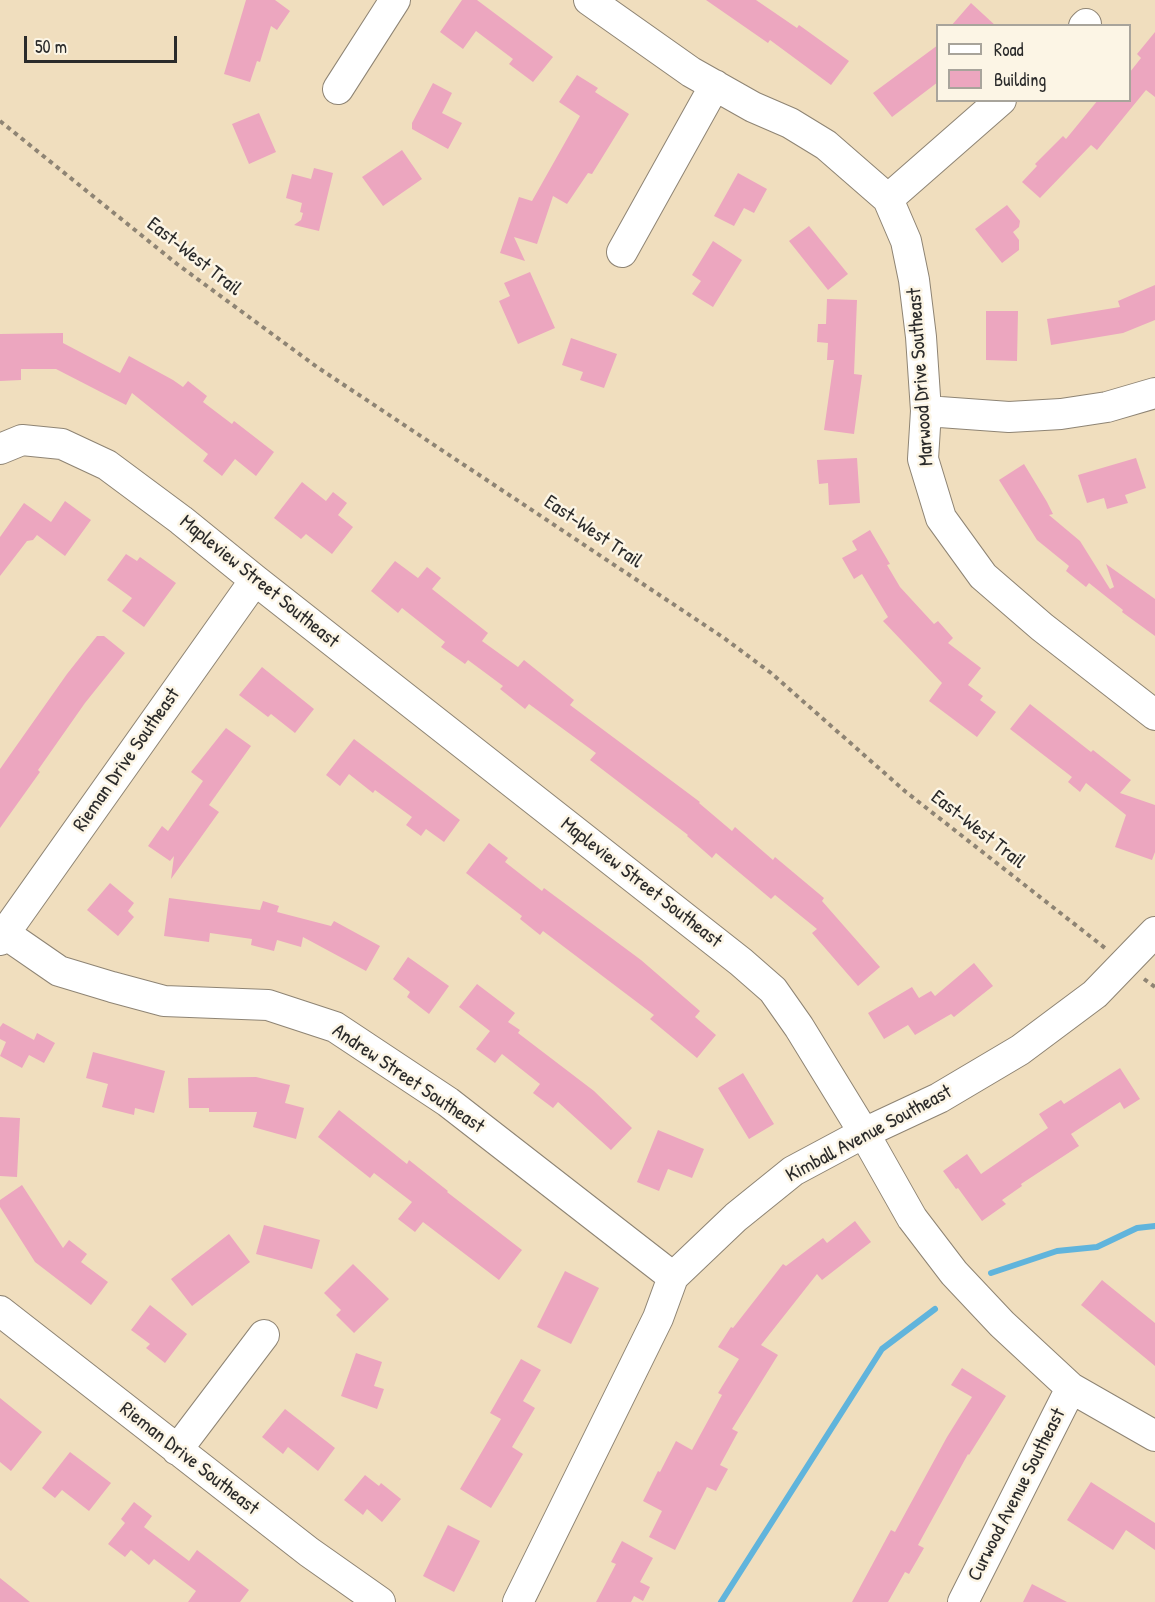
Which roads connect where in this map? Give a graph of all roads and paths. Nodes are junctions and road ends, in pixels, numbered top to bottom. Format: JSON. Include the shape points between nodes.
{"nodes":[{"id":1,"x":395,"y":0,"type":"edge"},
{"id":2,"x":589,"y":0,"type":"edge"},
{"id":3,"x":715,"y":85,"type":"junction"},
{"id":4,"x":338,"y":89,"type":"dead end"},
{"id":5,"x":999,"y":102,"type":"edge"},
{"id":6,"x":0,"y":121,"type":"edge"},
{"id":7,"x":888,"y":199,"type":"junction"},
{"id":8,"x":622,"y":252,"type":"dead end"},
{"id":9,"x":1155,"y":393,"type":"edge"},
{"id":10,"x":926,"y":411,"type":"junction"},
{"id":11,"x":11,"y":444,"type":"edge"},
{"id":12,"x":255,"y":580,"type":"junction"},
{"id":13,"x":1155,"y":714,"type":"edge"},
{"id":14,"x":1155,"y":932,"type":"edge"},
{"id":15,"x":2,"y":936,"type":"edge"},
{"id":16,"x":1125,"y":963,"type":"junction"},
{"id":17,"x":1155,"y":987,"type":"edge"},
{"id":18,"x":864,"y":1133,"type":"junction"},
{"id":19,"x":673,"y":1277,"type":"junction"},
{"id":20,"x":0,"y":1311,"type":"edge"},
{"id":21,"x":264,"y":1335,"type":"dead end"},
{"id":22,"x":1071,"y":1388,"type":"junction"},
{"id":23,"x":1155,"y":1436,"type":"edge"},
{"id":24,"x":177,"y":1450,"type":"junction"},
{"id":25,"x":380,"y":1602,"type":"edge"},
{"id":26,"x":518,"y":1602,"type":"edge"},
{"id":27,"x":963,"y":1602,"type":"edge"}],
"edges":[{"from":1,"to":4,"type":"street"},
{"from":2,"to":3,"type":"street","name":"Marwood Drive Southeast"},
{"from":3,"to":7,"type":"street","name":"Marwood Drive Southeast","via":[[826,145]]},
{"from":3,"to":8,"type":"street"},
{"from":5,"to":7,"type":"street"},
{"from":6,"to":16,"type":"path","name":"East-West Trail","via":[[177,264],[317,367],[771,673],[906,792]]},
{"from":7,"to":10,"type":"street","name":"Marwood Drive Southeast","via":[[906,241],[914,280]]},
{"from":9,"to":10,"type":"street","via":[[1061,414],[1009,417]]},
{"from":10,"to":13,"type":"street","name":"Marwood Drive Southeast","via":[[923,459],[941,518],[983,576]]},
{"from":11,"to":12,"type":"street","name":"Mapleview Street Southeast","via":[[62,444],[107,465]]},
{"from":12,"to":15,"type":"street","name":"Rieman Drive Southeast"},
{"from":12,"to":18,"type":"street","name":"Mapleview Street Southeast","via":[[773,990]]},
{"from":14,"to":16,"type":"street","name":"Kimball Avenue Southeast"},
{"from":15,"to":19,"type":"street","name":"Andrew Street Southeast","via":[[58,971],[112,987],[164,1001],[268,1005],[335,1027],[448,1102]]},
{"from":16,"to":17,"type":"path","name":"East-West Trail"},
{"from":16,"to":18,"type":"street","name":"Kimball Avenue Southeast","via":[[1095,993],[1020,1050],[939,1098]]},
{"from":18,"to":19,"type":"street","name":"Kimball Avenue Southeast","via":[[794,1171],[736,1217]]},
{"from":18,"to":22,"type":"street","name":"Mapleview Street Southeast","via":[[912,1218],[954,1273]]},
{"from":19,"to":26,"type":"street","name":"Kimball Avenue Southeast","via":[[658,1317]]},
{"from":20,"to":24,"type":"street","name":"Rieman Drive Southeast"},
{"from":21,"to":24,"type":"street"},
{"from":22,"to":23,"type":"street","name":"Mapleview Street Southeast"},
{"from":22,"to":27,"type":"street","name":"Curwood Avenue Southeast"},
{"from":24,"to":25,"type":"street","name":"Rieman Drive Southeast"}]}
